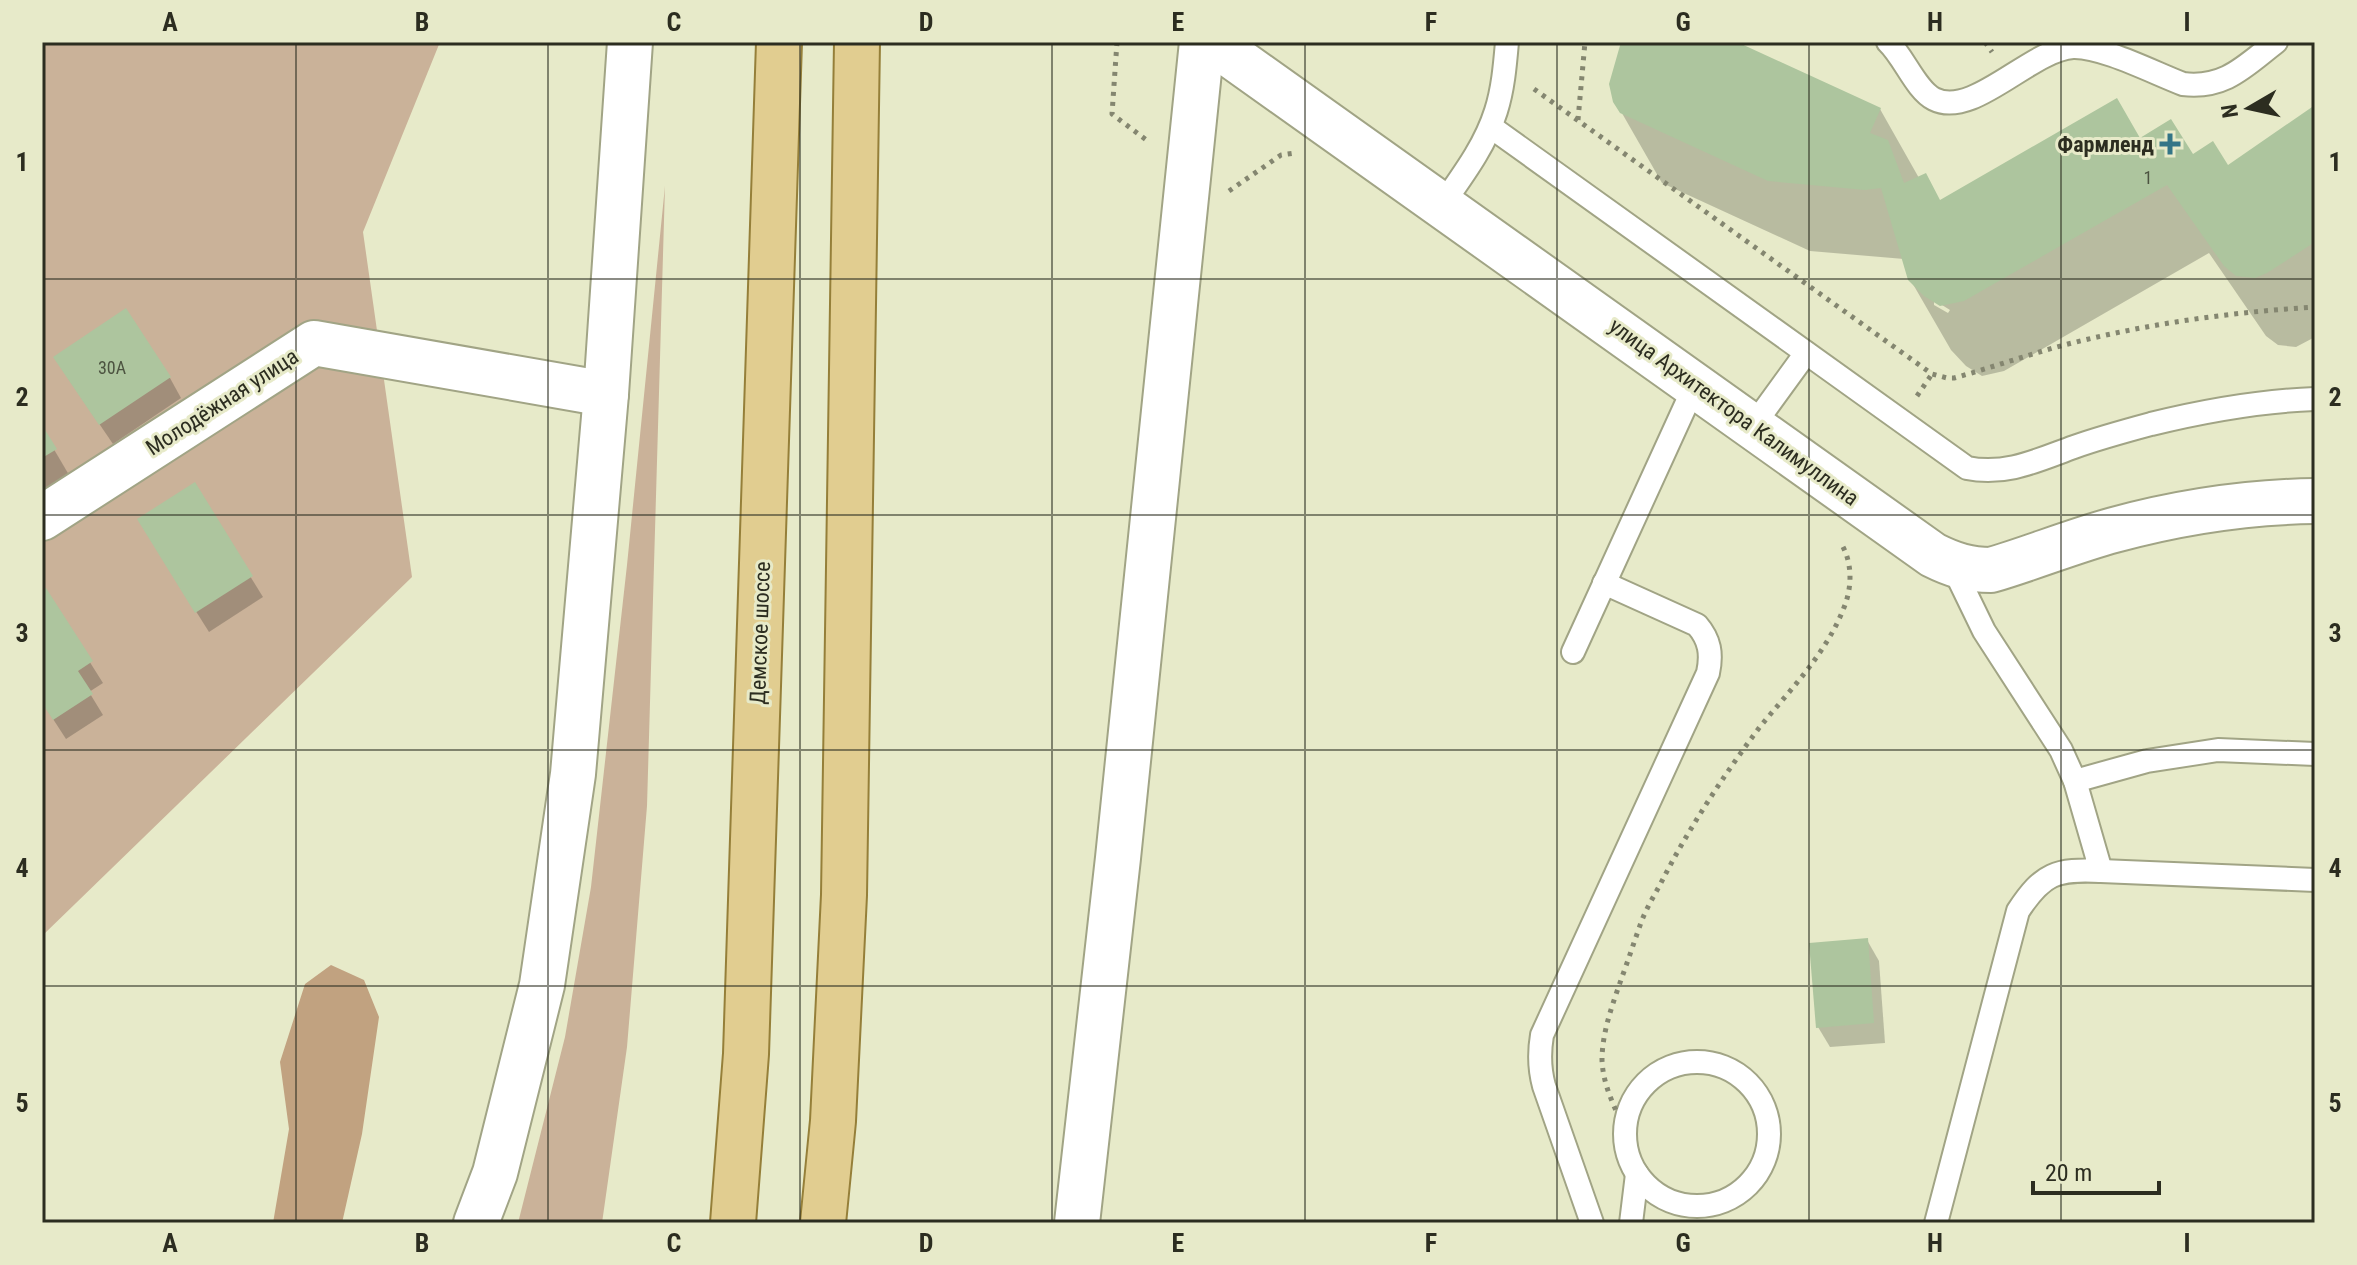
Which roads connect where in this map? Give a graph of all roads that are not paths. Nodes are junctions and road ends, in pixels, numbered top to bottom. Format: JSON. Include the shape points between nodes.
{"nodes":[{"id":1,"x":630,"y":42,"type":"edge"},
{"id":2,"x":779,"y":42,"type":"edge"},
{"id":3,"x":857,"y":42,"type":"edge"},
{"id":4,"x":1202,"y":42,"type":"edge"},
{"id":5,"x":1212,"y":42,"type":"edge"},
{"id":6,"x":1507,"y":42,"type":"edge"},
{"id":7,"x":1888,"y":42,"type":"edge"},
{"id":8,"x":2276,"y":42,"type":"edge"},
{"id":9,"x":1491,"y":127,"type":"junction"},
{"id":10,"x":1442,"y":205,"type":"junction"},
{"id":11,"x":1806,"y":353,"type":"junction"},
{"id":12,"x":1695,"y":385,"type":"junction"},
{"id":13,"x":606,"y":394,"type":"junction"},
{"id":14,"x":2315,"y":399,"type":"edge"},
{"id":15,"x":1753,"y":426,"type":"junction"},
{"id":16,"x":2315,"y":501,"type":"edge"},
{"id":17,"x":42,"y":518,"type":"edge"},
{"id":18,"x":1952,"y":565,"type":"junction"},
{"id":19,"x":1604,"y":583,"type":"junction"},
{"id":20,"x":1573,"y":652,"type":"dead end"},
{"id":21,"x":2315,"y":754,"type":"edge"},
{"id":22,"x":2075,"y":781,"type":"junction"},
{"id":23,"x":2101,"y":871,"type":"junction"},
{"id":24,"x":2315,"y":880,"type":"edge"},
{"id":25,"x":1637,"y":1174,"type":"junction"},
{"id":26,"x":476,"y":1223,"type":"edge"},
{"id":27,"x":733,"y":1223,"type":"edge"},
{"id":28,"x":823,"y":1223,"type":"edge"},
{"id":29,"x":1077,"y":1223,"type":"edge"},
{"id":30,"x":1592,"y":1223,"type":"edge"},
{"id":31,"x":1631,"y":1223,"type":"edge"},
{"id":32,"x":1936,"y":1223,"type":"edge"}],
"edges":[{"from":1,"to":13,"type":"street"},
{"from":2,"to":27,"type":"main road","name":"Демское шоссе","via":[[746,1054]]},
{"from":3,"to":28,"type":"main road","via":[[844,895]]},
{"from":4,"to":29,"type":"street"},
{"from":5,"to":10,"type":"street","name":"улица Архитектора Калимуллина"},
{"from":6,"to":9,"type":"lane"},
{"from":7,"to":8,"type":"lane","via":[[1925,93],[1947,103],[1974,96],[2062,49],[2093,49],[2194,86],[2228,79]]},
{"from":9,"to":10,"type":"lane"},
{"from":9,"to":11,"type":"lane"},
{"from":10,"to":12,"type":"street","name":"улица Архитектора Калимуллина"},
{"from":11,"to":14,"type":"lane","via":[[1967,468],[1980,471],[2008,470],[2151,424]]},
{"from":11,"to":15,"type":"lane"},
{"from":12,"to":15,"type":"street","name":"улица Архитектора Калимуллина"},
{"from":12,"to":19,"type":"lane"},
{"from":13,"to":17,"type":"street","name":"Молодёжная улица","via":[[314,343]]},
{"from":13,"to":26,"type":"street","via":[[573,774],[542,985],[495,1173]]},
{"from":15,"to":18,"type":"street","name":"улица Архитектора Калимуллина"},
{"from":16,"to":18,"type":"street","name":"улица Архитектора Калимуллина","via":[[2188,512],[2112,530],[1991,570]]},
{"from":18,"to":22,"type":"lane","via":[[1984,631],[2061,750]]},
{"from":19,"to":20,"type":"lane"},
{"from":19,"to":30,"type":"lane","via":[[1697,625],[1711,659],[1542,1035],[1544,1086]]},
{"from":21,"to":22,"type":"lane","via":[[2218,750],[2147,761]]},
{"from":22,"to":23,"type":"lane"},
{"from":23,"to":24,"type":"lane"},
{"from":23,"to":32,"type":"lane","via":[[2069,870],[2046,879],[2018,911]]},
{"from":25,"to":25,"type":"lane","via":[[1674,1203],[1697,1207],[1742,1191],[1762,1163],[1768,1128],[1763,1105],[1750,1085],[1731,1070],[1709,1063],[1685,1063],[1652,1078],[1631,1105],[1624,1128]]},
{"from":25,"to":31,"type":"lane"}]}
